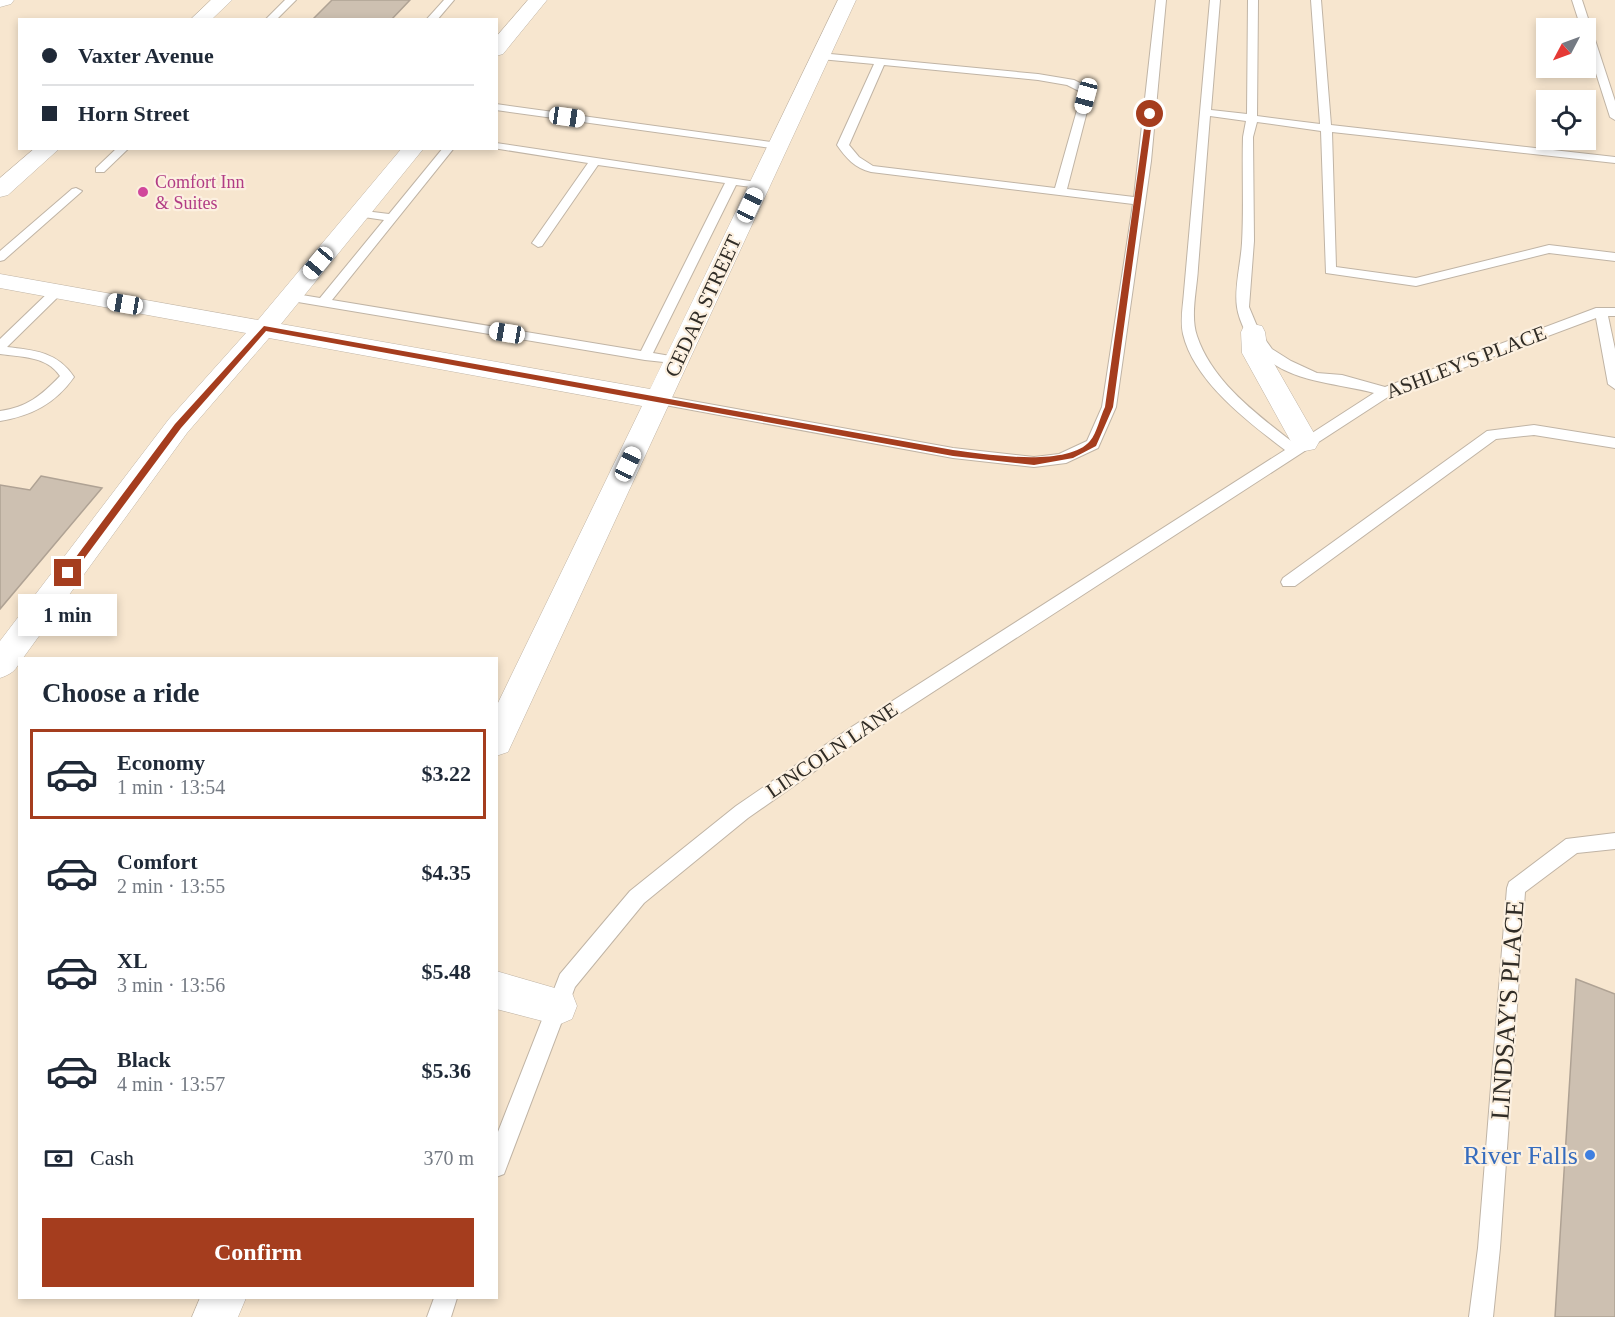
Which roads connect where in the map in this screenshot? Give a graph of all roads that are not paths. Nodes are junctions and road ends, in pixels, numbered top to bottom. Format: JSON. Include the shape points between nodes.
{"nodes":[{"id":1,"x":4,"y":0,"type":"edge"},
{"id":2,"x":222,"y":0,"type":"edge"},
{"id":3,"x":291,"y":0,"type":"edge"},
{"id":4,"x":449,"y":0,"type":"edge"},
{"id":5,"x":538,"y":0,"type":"edge"},
{"id":6,"x":847,"y":0,"type":"edge"},
{"id":7,"x":1161,"y":0,"type":"edge"},
{"id":8,"x":1215,"y":0,"type":"edge"},
{"id":9,"x":1253,"y":0,"type":"edge"},
{"id":10,"x":1316,"y":0,"type":"edge"},
{"id":11,"x":1577,"y":0,"type":"edge"},
{"id":12,"x":0,"y":2,"type":"edge"},
{"id":13,"x":201,"y":18,"type":"edge"},
{"id":14,"x":272,"y":18,"type":"edge"},
{"id":15,"x":433,"y":18,"type":"edge"},
{"id":16,"x":498,"y":48,"type":"edge"},
{"id":17,"x":820,"y":56,"type":"junction"},
{"id":18,"x":880,"y":62,"type":"junction"},
{"id":19,"x":498,"y":107,"type":"edge"},
{"id":20,"x":1205,"y":112,"type":"junction"},
{"id":21,"x":1615,"y":117,"type":"edge"},
{"id":22,"x":1252,"y":118,"type":"junction"},
{"id":23,"x":1326,"y":128,"type":"junction"},
{"id":24,"x":498,"y":146,"type":"edge"},
{"id":25,"x":778,"y":146,"type":"junction"},
{"id":26,"x":47,"y":150,"type":"edge"},
{"id":27,"x":122,"y":150,"type":"edge"},
{"id":28,"x":412,"y":150,"type":"edge"},
{"id":29,"x":447,"y":150,"type":"edge"},
{"id":30,"x":1615,"y":160,"type":"edge"},
{"id":31,"x":595,"y":161,"type":"junction"},
{"id":32,"x":100,"y":170,"type":"dead end"},
{"id":33,"x":732,"y":181,"type":"junction"},
{"id":34,"x":759,"y":185,"type":"junction"},
{"id":35,"x":0,"y":190,"type":"edge"},
{"id":36,"x":76,"y":191,"type":"dead end"},
{"id":37,"x":1060,"y":192,"type":"junction"},
{"id":38,"x":1139,"y":201,"type":"junction"},
{"id":39,"x":361,"y":213,"type":"junction"},
{"id":40,"x":392,"y":218,"type":"junction"},
{"id":41,"x":538,"y":243,"type":"dead end"},
{"id":42,"x":0,"y":257,"type":"edge"},
{"id":43,"x":1615,"y":257,"type":"edge"},
{"id":44,"x":707,"y":263,"type":"junction"},
{"id":45,"x":0,"y":281,"type":"edge"},
{"id":46,"x":56,"y":292,"type":"junction"},
{"id":47,"x":290,"y":297,"type":"junction"},
{"id":48,"x":323,"y":302,"type":"junction"},
{"id":49,"x":1600,"y":311,"type":"junction"},
{"id":50,"x":1615,"y":312,"type":"edge"},
{"id":51,"x":264,"y":328,"type":"junction"},
{"id":52,"x":1253,"y":333,"type":"junction"},
{"id":53,"x":0,"y":348,"type":"edge"},
{"id":54,"x":645,"y":356,"type":"junction"},
{"id":55,"x":677,"y":361,"type":"junction"},
{"id":56,"x":1615,"y":384,"type":"edge"},
{"id":57,"x":1386,"y":392,"type":"junction"},
{"id":58,"x":659,"y":400,"type":"junction"},
{"id":59,"x":0,"y":416,"type":"edge"},
{"id":60,"x":1615,"y":443,"type":"edge"},
{"id":61,"x":1300,"y":446,"type":"junction"},
{"id":62,"x":1289,"y":582,"type":"dead end"},
{"id":63,"x":0,"y":664,"type":"edge"},
{"id":64,"x":498,"y":738,"type":"edge"},
{"id":65,"x":1615,"y":841,"type":"edge"},
{"id":66,"x":498,"y":991,"type":"edge"},
{"id":67,"x":558,"y":1006,"type":"junction"},
{"id":68,"x":498,"y":1161,"type":"edge"},
{"id":69,"x":223,"y":1299,"type":"edge"},
{"id":70,"x":446,"y":1299,"type":"edge"},
{"id":71,"x":214,"y":1317,"type":"edge"},
{"id":72,"x":439,"y":1317,"type":"edge"},
{"id":73,"x":1481,"y":1317,"type":"edge"}],
"edges":[{"from":1,"to":12,"type":"street"},
{"from":2,"to":13,"type":"street"},
{"from":3,"to":14,"type":"lane"},
{"from":4,"to":15,"type":"lane"},
{"from":5,"to":16,"type":"street"},
{"from":6,"to":17,"type":"street","name":"CEDAR STREET"},
{"from":7,"to":38,"type":"lane"},
{"from":8,"to":20,"type":"lane"},
{"from":9,"to":22,"type":"lane"},
{"from":10,"to":23,"type":"lane"},
{"from":11,"to":21,"type":"lane"},
{"from":17,"to":18,"type":"lane"},
{"from":17,"to":25,"type":"street","name":"CEDAR STREET"},
{"from":18,"to":37,"type":"lane","via":[[1038,77],[1070,82],[1084,89],[1086,96]]},
{"from":18,"to":37,"type":"lane","via":[[843,145],[851,158],[871,169]]},
{"from":19,"to":25,"type":"lane"},
{"from":20,"to":22,"type":"lane"},
{"from":20,"to":61,"type":"lane","via":[[1190,336],[1205,366],[1239,407]]},
{"from":22,"to":23,"type":"lane"},
{"from":22,"to":52,"type":"lane","via":[[1248,137],[1248,241],[1243,307]]},
{"from":23,"to":30,"type":"lane"},
{"from":23,"to":43,"type":"lane","via":[[1330,270],[1416,282],[1549,249]]},
{"from":24,"to":31,"type":"lane"},
{"from":25,"to":34,"type":"street","name":"CEDAR STREET"},
{"from":26,"to":35,"type":"street"},
{"from":27,"to":32,"type":"lane"},
{"from":28,"to":39,"type":"street"},
{"from":29,"to":40,"type":"lane"},
{"from":31,"to":33,"type":"lane"},
{"from":31,"to":41,"type":"lane"},
{"from":33,"to":34,"type":"lane"},
{"from":33,"to":44,"type":"lane"},
{"from":34,"to":44,"type":"street","name":"CEDAR STREET"},
{"from":36,"to":42,"type":"lane"},
{"from":37,"to":38,"type":"lane"},
{"from":38,"to":58,"type":"lane","via":[[1109,407],[1093,444],[1061,459],[1034,462],[953,453]]},
{"from":39,"to":40,"type":"lane"},
{"from":39,"to":47,"type":"street"},
{"from":40,"to":48,"type":"lane"},
{"from":44,"to":54,"type":"lane"},
{"from":44,"to":55,"type":"street","name":"CEDAR STREET"},
{"from":45,"to":46,"type":"street"},
{"from":46,"to":51,"type":"street"},
{"from":46,"to":53,"type":"lane"},
{"from":47,"to":48,"type":"lane"},
{"from":47,"to":51,"type":"street"},
{"from":48,"to":54,"type":"lane"},
{"from":49,"to":50,"type":"lane","name":"ASHLEY'S PLACE"},
{"from":49,"to":56,"type":"lane"},
{"from":49,"to":57,"type":"lane","name":"ASHLEY'S PLACE"},
{"from":51,"to":58,"type":"street"},
{"from":51,"to":63,"type":"street","via":[[178,426]]},
{"from":52,"to":57,"type":"lane","via":[[1267,352],[1314,377]]},
{"from":52,"to":61,"type":"street","via":[[1256,353]]},
{"from":53,"to":59,"type":"lane","via":[[49,358],[62,367],[67,377],[39,406],[22,414]]},
{"from":54,"to":55,"type":"lane"},
{"from":55,"to":58,"type":"street","name":"CEDAR STREET"},
{"from":57,"to":61,"type":"lane","name":"ASHLEY'S PLACE"},
{"from":58,"to":64,"type":"street","name":"CEDAR STREET"},
{"from":60,"to":62,"type":"lane","via":[[1534,430],[1492,434]]},
{"from":61,"to":67,"type":"lane","name":"LINCOLN LANE","via":[[855,733],[742,812],[637,897],[567,981]]},
{"from":65,"to":73,"type":"lane","name":"LINDSAY'S PLACE","via":[[1573,845],[1516,888]]},
{"from":66,"to":67,"type":"street"},
{"from":67,"to":68,"type":"lane","name":"LINCOLN LANE"},
{"from":69,"to":71,"type":"street"},
{"from":70,"to":72,"type":"lane"}]}
